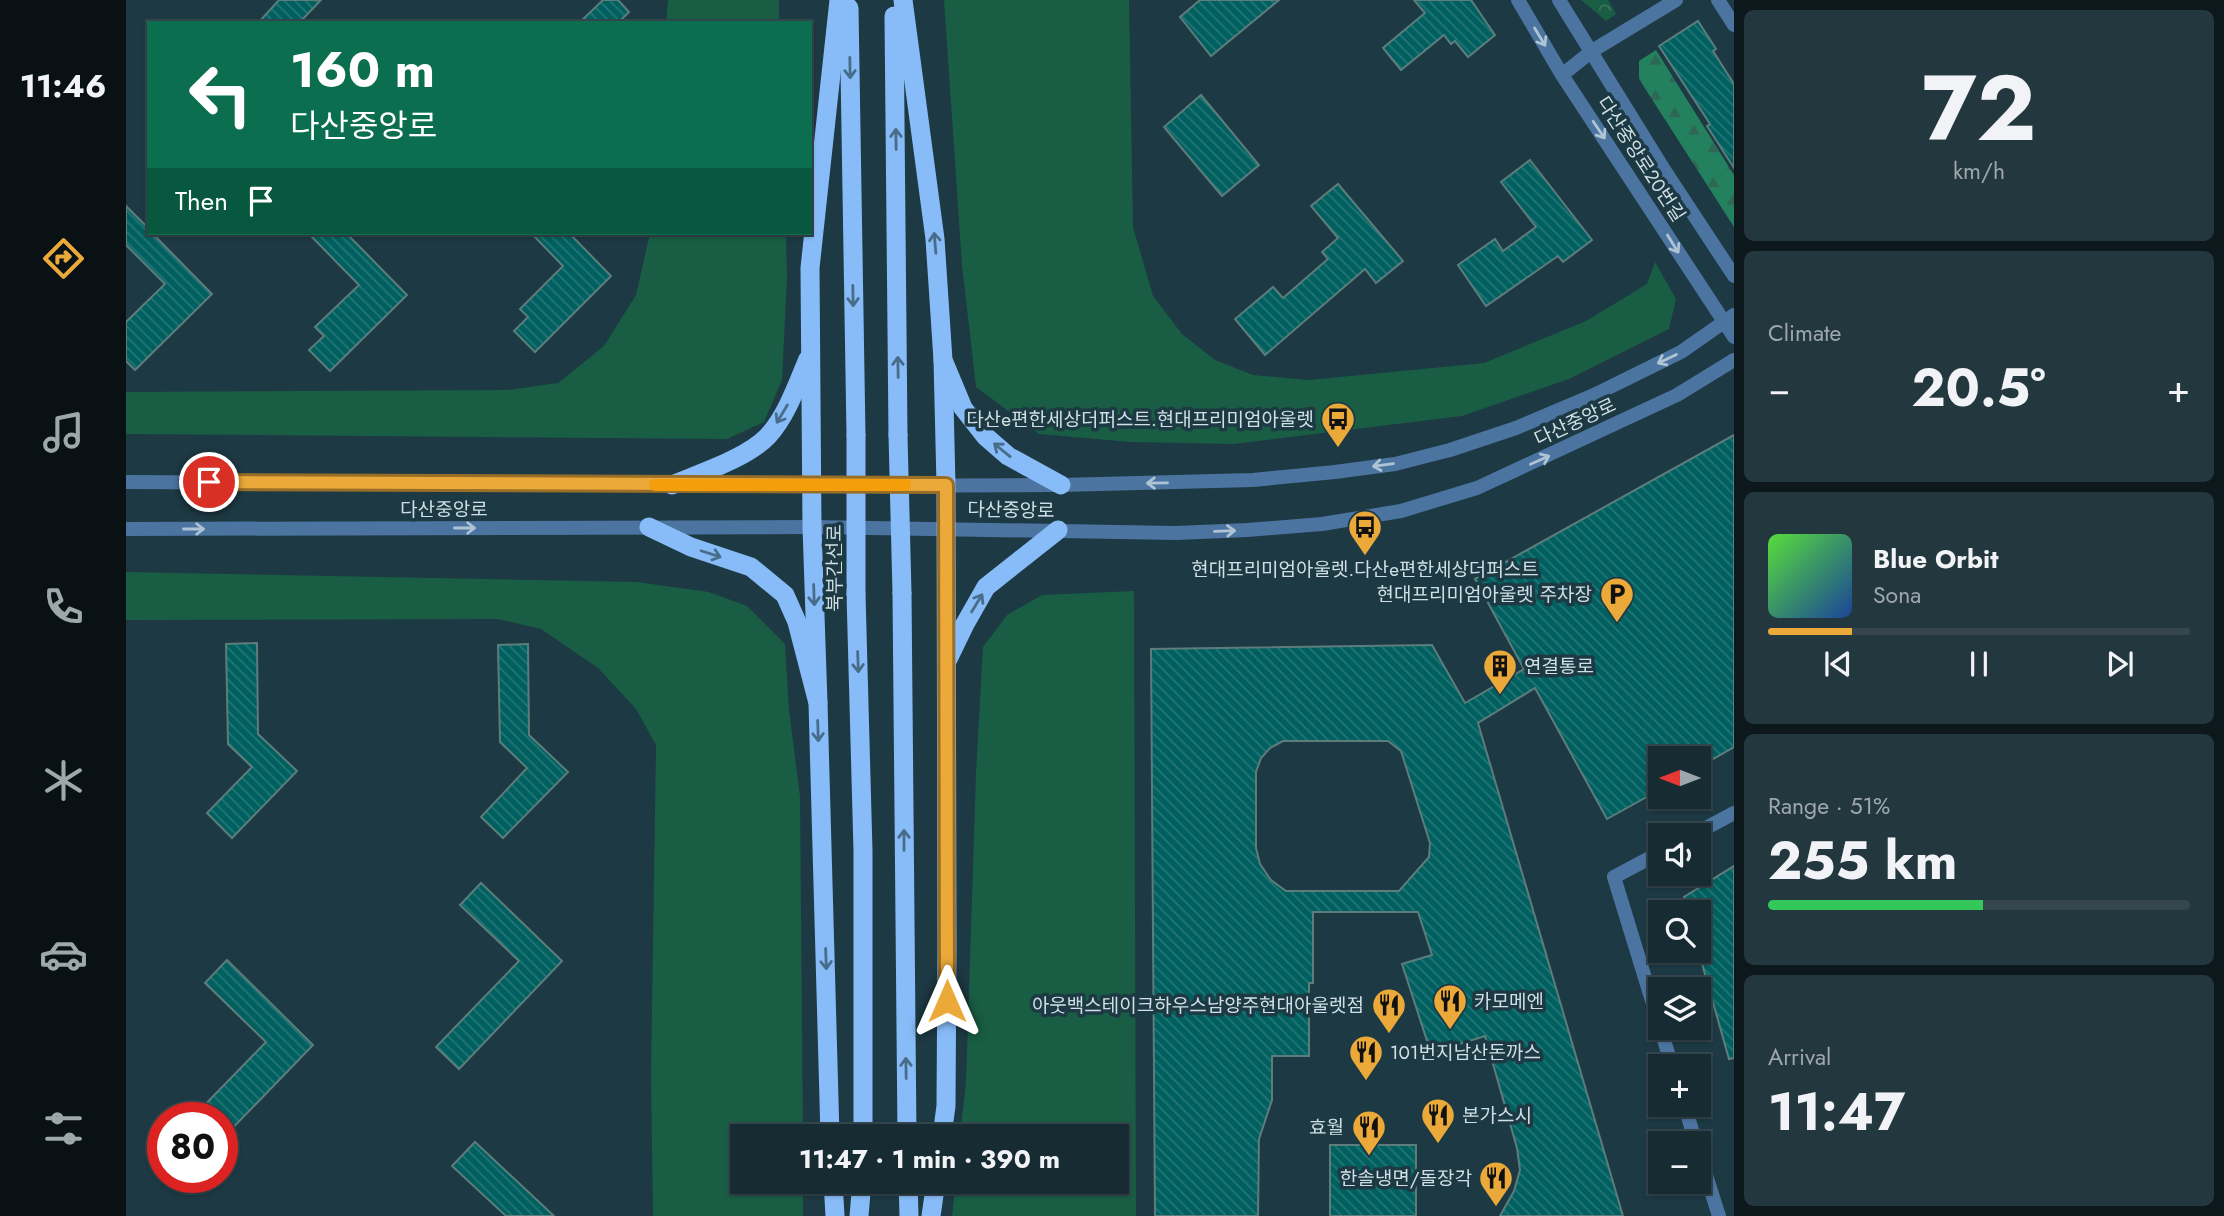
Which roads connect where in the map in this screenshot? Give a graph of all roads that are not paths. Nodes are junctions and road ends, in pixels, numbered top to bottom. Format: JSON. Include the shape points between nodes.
{"nodes":[{"id":1,"x":839,"y":0,"type":"edge"},
{"id":2,"x":849,"y":0,"type":"edge"},
{"id":3,"x":894,"y":0,"type":"edge"},
{"id":4,"x":903,"y":0,"type":"edge"},
{"id":5,"x":1518,"y":0,"type":"edge"},
{"id":6,"x":1559,"y":0,"type":"edge"},
{"id":7,"x":1676,"y":0,"type":"edge"},
{"id":8,"x":1718,"y":0,"type":"edge"},
{"id":9,"x":1734,"y":25,"type":"edge"},
{"id":10,"x":1592,"y":51,"type":"junction"},
{"id":11,"x":1562,"y":75,"type":"junction"},
{"id":12,"x":1734,"y":276,"type":"edge"},
{"id":13,"x":1729,"y":318,"type":"edge"},
{"id":14,"x":1734,"y":337,"type":"edge"},
{"id":15,"x":811,"y":352,"type":"junction"},
{"id":16,"x":943,"y":360,"type":"junction"},
{"id":17,"x":1734,"y":360,"type":"edge"},
{"id":18,"x":126,"y":482,"type":"edge"},
{"id":19,"x":672,"y":485,"type":"junction"},
{"id":20,"x":946,"y":485,"type":"junction"},
{"id":21,"x":1061,"y":485,"type":"junction"},
{"id":22,"x":811,"y":486,"type":"junction"},
{"id":23,"x":649,"y":527,"type":"junction"},
{"id":24,"x":812,"y":527,"type":"junction"},
{"id":25,"x":946,"y":528,"type":"junction"},
{"id":26,"x":126,"y":529,"type":"edge"},
{"id":27,"x":1058,"y":530,"type":"junction"},
{"id":28,"x":946,"y":663,"type":"junction"},
{"id":29,"x":818,"y":703,"type":"junction"},
{"id":30,"x":1734,"y":813,"type":"edge"},
{"id":31,"x":1711,"y":825,"type":"edge"},
{"id":32,"x":1648,"y":859,"type":"edge"},
{"id":33,"x":1668,"y":1054,"type":"edge"},
{"id":34,"x":830,"y":1124,"type":"edge"},
{"id":35,"x":863,"y":1124,"type":"edge"},
{"id":36,"x":907,"y":1124,"type":"edge"},
{"id":37,"x":944,"y":1124,"type":"edge"},
{"id":38,"x":1711,"y":1193,"type":"edge"},
{"id":39,"x":834,"y":1194,"type":"edge"},
{"id":40,"x":861,"y":1194,"type":"edge"},
{"id":41,"x":908,"y":1194,"type":"edge"},
{"id":42,"x":934,"y":1194,"type":"edge"},
{"id":43,"x":1734,"y":1212,"type":"edge"},
{"id":44,"x":835,"y":1216,"type":"edge"},
{"id":45,"x":859,"y":1216,"type":"edge"},
{"id":46,"x":909,"y":1216,"type":"edge"},
{"id":47,"x":931,"y":1216,"type":"edge"},
{"id":48,"x":1718,"y":1216,"type":"edge"}],
"edges":[{"from":1,"to":15,"type":"highway","via":[[810,268]]},
{"from":2,"to":35,"type":"highway","name":"북부간선로","one_way":true,"bridge":true},
{"from":36,"to":3,"type":"highway","one_way":true,"bridge":true},
{"from":16,"to":4,"type":"highway","one_way":true,"via":[[935,239]]},
{"from":5,"to":11,"type":"street","name":"다산중앙로20번길","one_way":true},
{"from":6,"to":10,"type":"street","name":"다산중앙로20번길"},
{"from":7,"to":10,"type":"street"},
{"from":8,"to":9,"type":"street"},
{"from":10,"to":11,"type":"street"},
{"from":10,"to":12,"type":"street","name":"다산중앙로20번길"},
{"from":11,"to":13,"type":"street","name":"다산중앙로20번길","one_way":true},
{"from":13,"to":14,"type":"street","name":"다산중앙로20번길"},
{"from":13,"to":21,"type":"street","name":"다산중앙로","one_way":true,"via":[[1681,352],[1594,395],[1527,424],[1395,464],[1253,480]]},
{"from":15,"to":19,"type":"highway","one_way":true,"via":[[786,409],[767,437],[738,457]]},
{"from":15,"to":22,"type":"highway"},
{"from":16,"to":20,"type":"highway"},
{"from":21,"to":16,"type":"highway","one_way":true,"via":[[1008,456],[985,436],[963,408]]},
{"from":27,"to":17,"type":"street","name":"다산중앙로","one_way":true,"via":[[1247,530],[1401,511],[1477,488],[1574,445],[1677,396]]},
{"from":18,"to":19,"type":"street","name":"다산중앙로"},
{"from":19,"to":22,"type":"street","name":"다산중앙로"},
{"from":20,"to":21,"type":"street","name":"다산중앙로"},
{"from":20,"to":22,"type":"street","name":"다산중앙로"},
{"from":20,"to":25,"type":"highway"},
{"from":22,"to":24,"type":"highway"},
{"from":23,"to":24,"type":"street","name":"다산중앙로"},
{"from":26,"to":23,"type":"street","name":"다산중앙로","one_way":true},
{"from":23,"to":29,"type":"highway","one_way":true,"via":[[751,567],[785,594]]},
{"from":24,"to":25,"type":"street","name":"다산중앙로"},
{"from":24,"to":29,"type":"highway","one_way":true},
{"from":25,"to":27,"type":"street","name":"다산중앙로"},
{"from":25,"to":28,"type":"highway"},
{"from":28,"to":27,"type":"highway","one_way":true,"via":[[986,587]]},
{"from":28,"to":37,"type":"highway"},
{"from":29,"to":34,"type":"highway","one_way":true},
{"from":30,"to":31,"type":"street"},
{"from":32,"to":33,"type":"street","via":[[1614,877]]},
{"from":38,"to":48,"type":"street"},
{"from":39,"to":44,"type":"highway"},
{"from":40,"to":45,"type":"highway"},
{"from":41,"to":46,"type":"highway"},
{"from":42,"to":47,"type":"highway"},
{"from":43,"to":48,"type":"street"}]}
